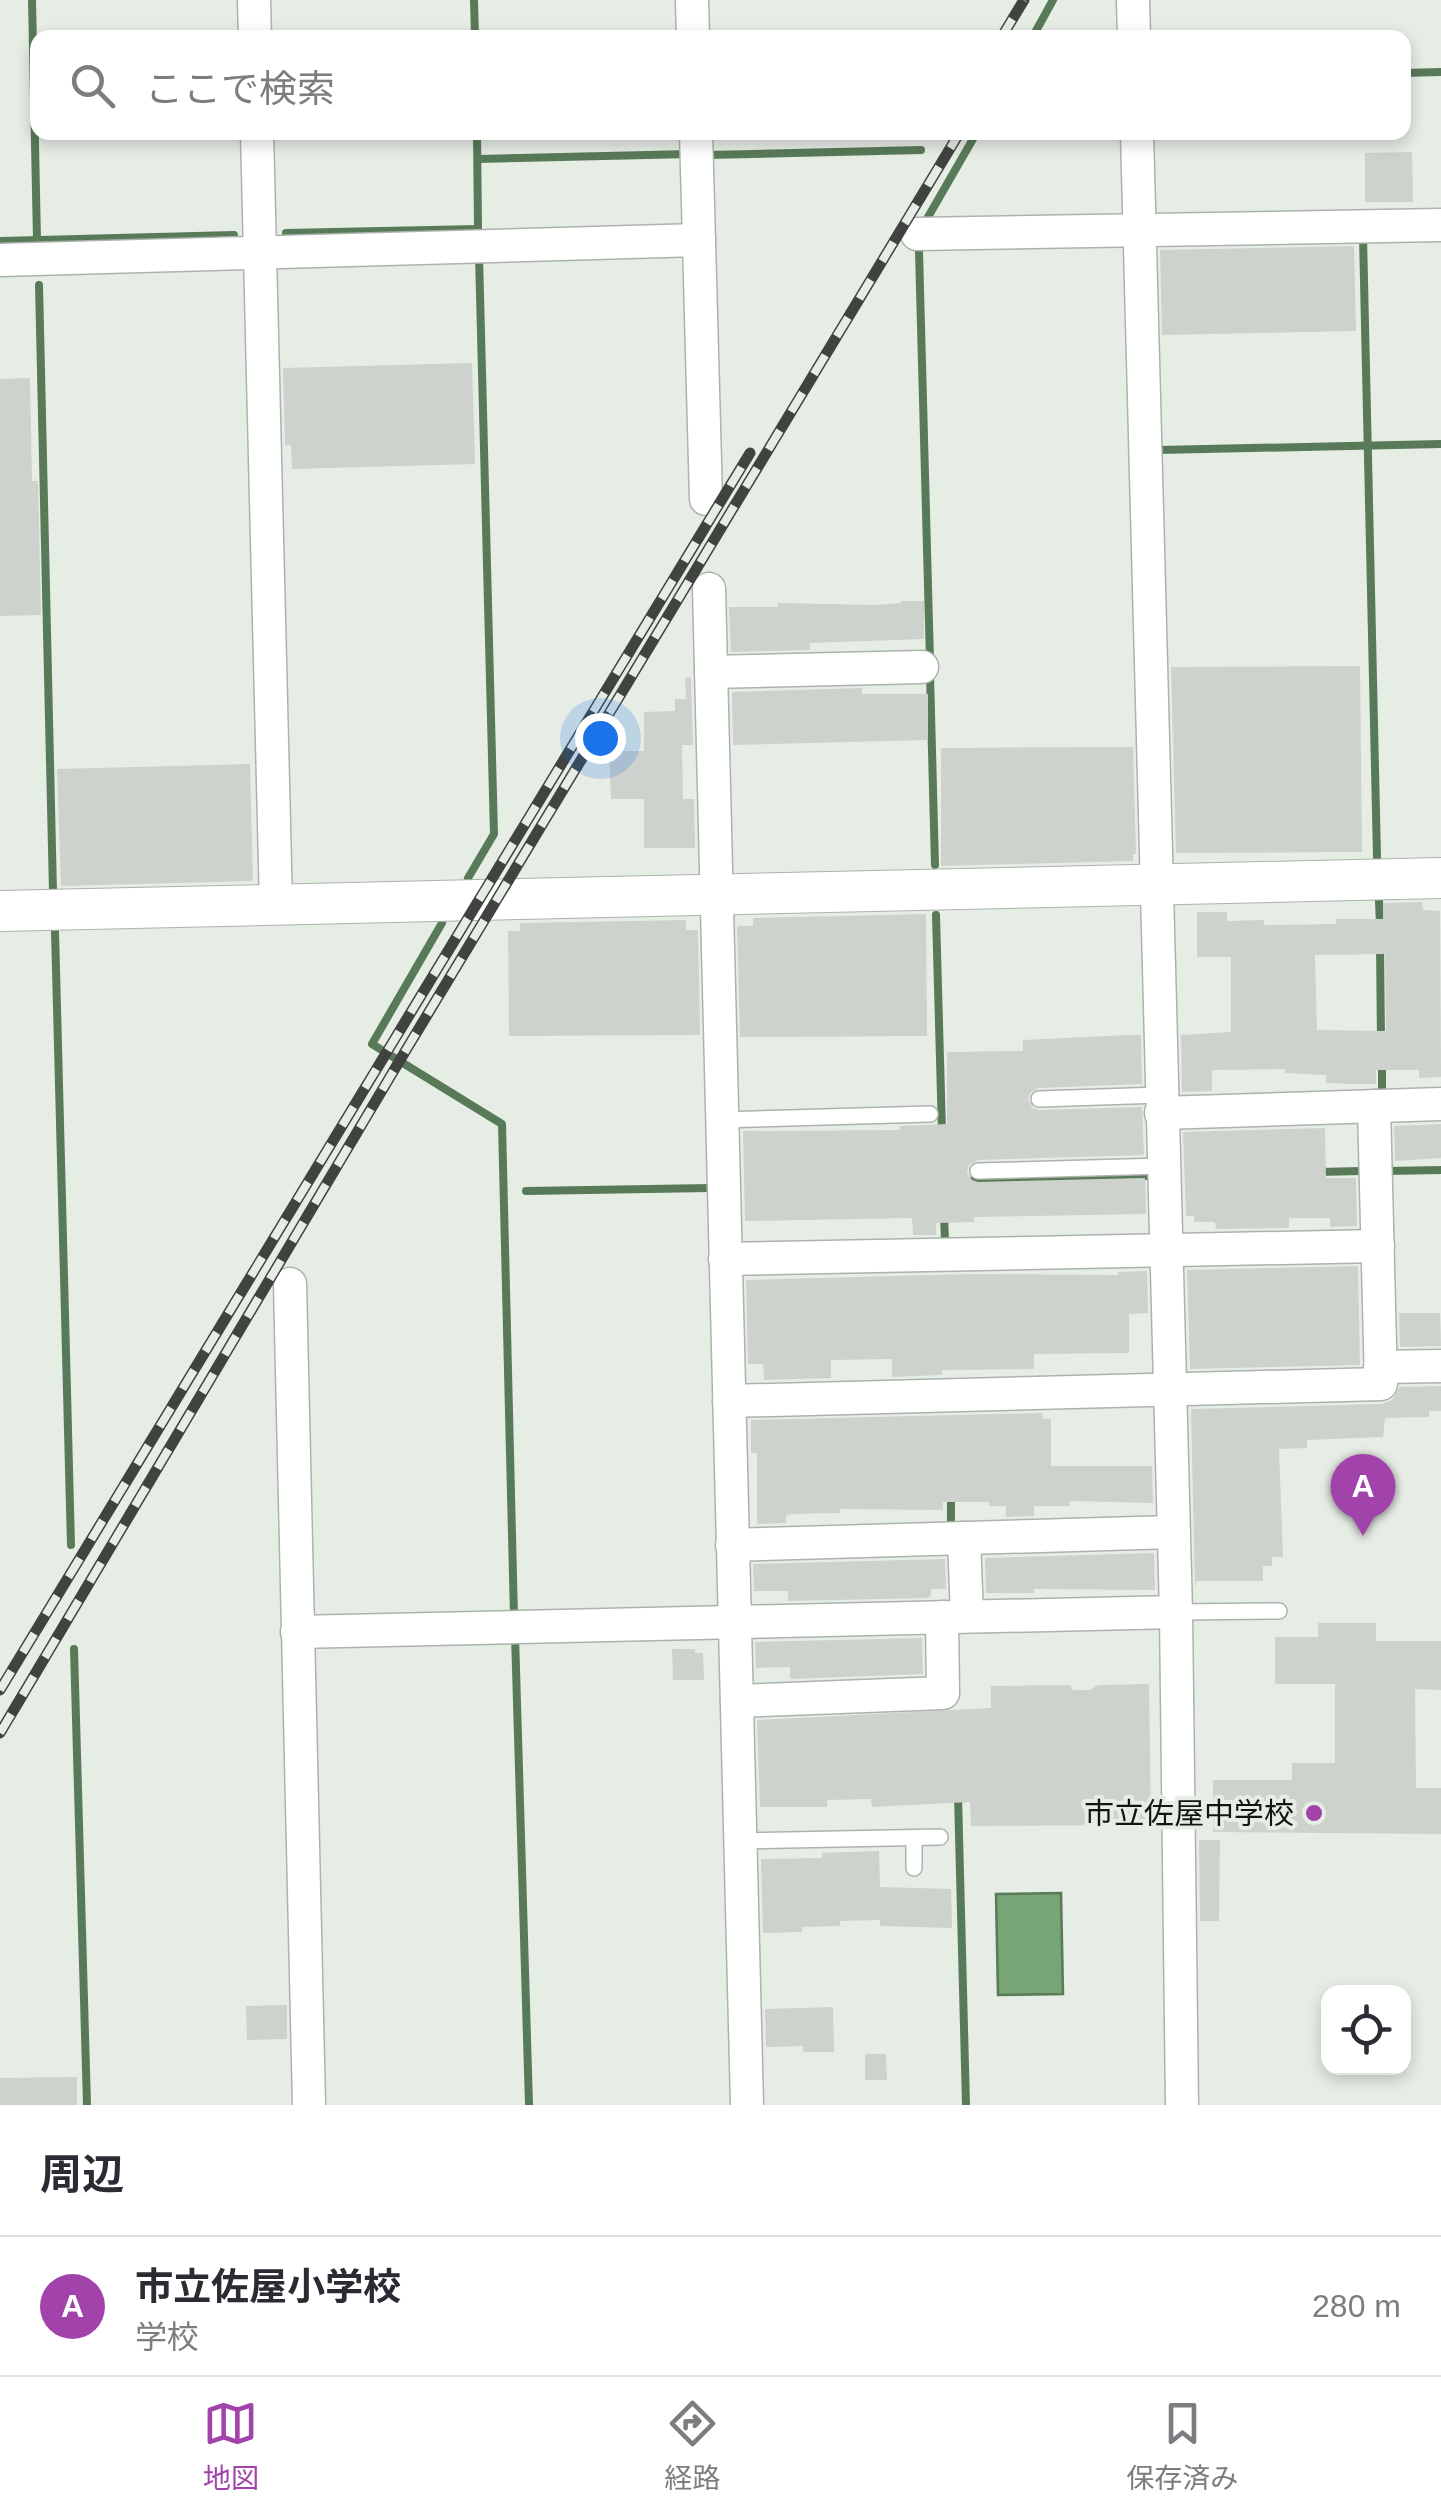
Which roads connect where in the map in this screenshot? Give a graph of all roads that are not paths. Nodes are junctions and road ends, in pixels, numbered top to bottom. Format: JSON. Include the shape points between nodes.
{"nodes":[{"id":1,"x":254,"y":0,"type":"edge"},
{"id":2,"x":692,"y":0,"type":"edge"},
{"id":3,"x":1133,"y":0,"type":"edge"},
{"id":4,"x":254,"y":30,"type":"edge"},
{"id":5,"x":693,"y":30,"type":"edge"},
{"id":6,"x":1134,"y":30,"type":"edge"},
{"id":7,"x":257,"y":140,"type":"edge"},
{"id":8,"x":696,"y":140,"type":"edge"},
{"id":9,"x":1137,"y":140,"type":"edge"},
{"id":10,"x":1441,"y":225,"type":"edge"},
{"id":11,"x":1140,"y":232,"type":"junction"},
{"id":12,"x":917,"y":234,"type":"dead end"},
{"id":13,"x":699,"y":240,"type":"junction"},
{"id":14,"x":260,"y":253,"type":"junction"},
{"id":15,"x":0,"y":260,"type":"edge"},
{"id":16,"x":706,"y":500,"type":"dead end"},
{"id":17,"x":709,"y":589,"type":"dead end"},
{"id":18,"x":922,"y":667,"type":"dead end"},
{"id":19,"x":711,"y":672,"type":"junction"},
{"id":20,"x":1441,"y":878,"type":"edge"},
{"id":21,"x":1155,"y":885,"type":"junction"},
{"id":22,"x":715,"y":896,"type":"junction"},
{"id":23,"x":276,"y":905,"type":"junction"},
{"id":24,"x":0,"y":912,"type":"edge"},
{"id":25,"x":1039,"y":1100,"type":"dead end"},
{"id":26,"x":1161,"y":1104,"type":"junction"},
{"id":27,"x":1441,"y":1104,"type":"edge"},
{"id":28,"x":1374,"y":1106,"type":"junction"},
{"id":29,"x":930,"y":1114,"type":"dead end"},
{"id":30,"x":721,"y":1120,"type":"junction"},
{"id":31,"x":1163,"y":1166,"type":"junction"},
{"id":32,"x":978,"y":1171,"type":"dead end"},
{"id":33,"x":1378,"y":1246,"type":"junction"},
{"id":34,"x":1165,"y":1252,"type":"junction"},
{"id":35,"x":725,"y":1259,"type":"junction"},
{"id":36,"x":290,"y":1284,"type":"dead end"},
{"id":37,"x":1441,"y":1366,"type":"edge"},
{"id":38,"x":1380,"y":1367,"type":"junction"},
{"id":39,"x":1170,"y":1390,"type":"junction"},
{"id":40,"x":728,"y":1401,"type":"junction"},
{"id":41,"x":1174,"y":1532,"type":"junction"},
{"id":42,"x":964,"y":1538,"type":"junction"},
{"id":43,"x":732,"y":1545,"type":"junction"},
{"id":44,"x":1279,"y":1611,"type":"dead end"},
{"id":45,"x":1176,"y":1612,"type":"junction"},
{"id":46,"x":954,"y":1616,"type":"junction"},
{"id":47,"x":735,"y":1621,"type":"junction"},
{"id":48,"x":297,"y":1632,"type":"junction"},
{"id":49,"x":737,"y":1702,"type":"junction"},
{"id":50,"x":940,"y":1837,"type":"dead end"},
{"id":51,"x":914,"y":1838,"type":"junction"},
{"id":52,"x":740,"y":1842,"type":"junction"},
{"id":53,"x":914,"y":1868,"type":"dead end"},
{"id":54,"x":309,"y":2105,"type":"edge"},
{"id":55,"x":747,"y":2105,"type":"edge"},
{"id":56,"x":1182,"y":2105,"type":"edge"}],
"edges":[{"from":1,"to":4,"type":"street"},
{"from":2,"to":5,"type":"street"},
{"from":3,"to":6,"type":"street"},
{"from":7,"to":14,"type":"street"},
{"from":8,"to":13,"type":"street"},
{"from":9,"to":11,"type":"street"},
{"from":10,"to":11,"type":"street"},
{"from":11,"to":12,"type":"street"},
{"from":11,"to":21,"type":"street"},
{"from":13,"to":14,"type":"street"},
{"from":13,"to":16,"type":"street"},
{"from":14,"to":15,"type":"street"},
{"from":14,"to":23,"type":"street"},
{"from":17,"to":19,"type":"street"},
{"from":18,"to":19,"type":"street"},
{"from":19,"to":22,"type":"street"},
{"from":20,"to":21,"type":"street"},
{"from":21,"to":22,"type":"street"},
{"from":21,"to":26,"type":"street"},
{"from":22,"to":23,"type":"street"},
{"from":22,"to":30,"type":"street"},
{"from":23,"to":24,"type":"street"},
{"from":25,"to":26,"type":"lane"},
{"from":26,"to":28,"type":"street"},
{"from":26,"to":31,"type":"street"},
{"from":27,"to":28,"type":"street"},
{"from":28,"to":33,"type":"street"},
{"from":29,"to":30,"type":"lane"},
{"from":30,"to":35,"type":"street"},
{"from":31,"to":32,"type":"lane"},
{"from":31,"to":34,"type":"street"},
{"from":33,"to":34,"type":"street"},
{"from":33,"to":38,"type":"street"},
{"from":34,"to":35,"type":"street"},
{"from":34,"to":39,"type":"street"},
{"from":35,"to":40,"type":"street"},
{"from":36,"to":48,"type":"street"},
{"from":37,"to":38,"type":"street"},
{"from":38,"to":39,"type":"street","via":[[1381,1384]]},
{"from":39,"to":40,"type":"street"},
{"from":39,"to":41,"type":"street"},
{"from":40,"to":43,"type":"street"},
{"from":41,"to":42,"type":"street"},
{"from":41,"to":45,"type":"street"},
{"from":42,"to":43,"type":"street"},
{"from":42,"to":46,"type":"street"},
{"from":43,"to":47,"type":"street"},
{"from":44,"to":45,"type":"lane"},
{"from":45,"to":46,"type":"street"},
{"from":45,"to":56,"type":"street"},
{"from":46,"to":47,"type":"street"},
{"from":46,"to":49,"type":"street","via":[[943,1693]]},
{"from":47,"to":48,"type":"street"},
{"from":47,"to":49,"type":"street"},
{"from":48,"to":54,"type":"street"},
{"from":49,"to":52,"type":"street"},
{"from":50,"to":51,"type":"lane"},
{"from":51,"to":52,"type":"lane"},
{"from":51,"to":53,"type":"lane"},
{"from":52,"to":55,"type":"street"}]}
